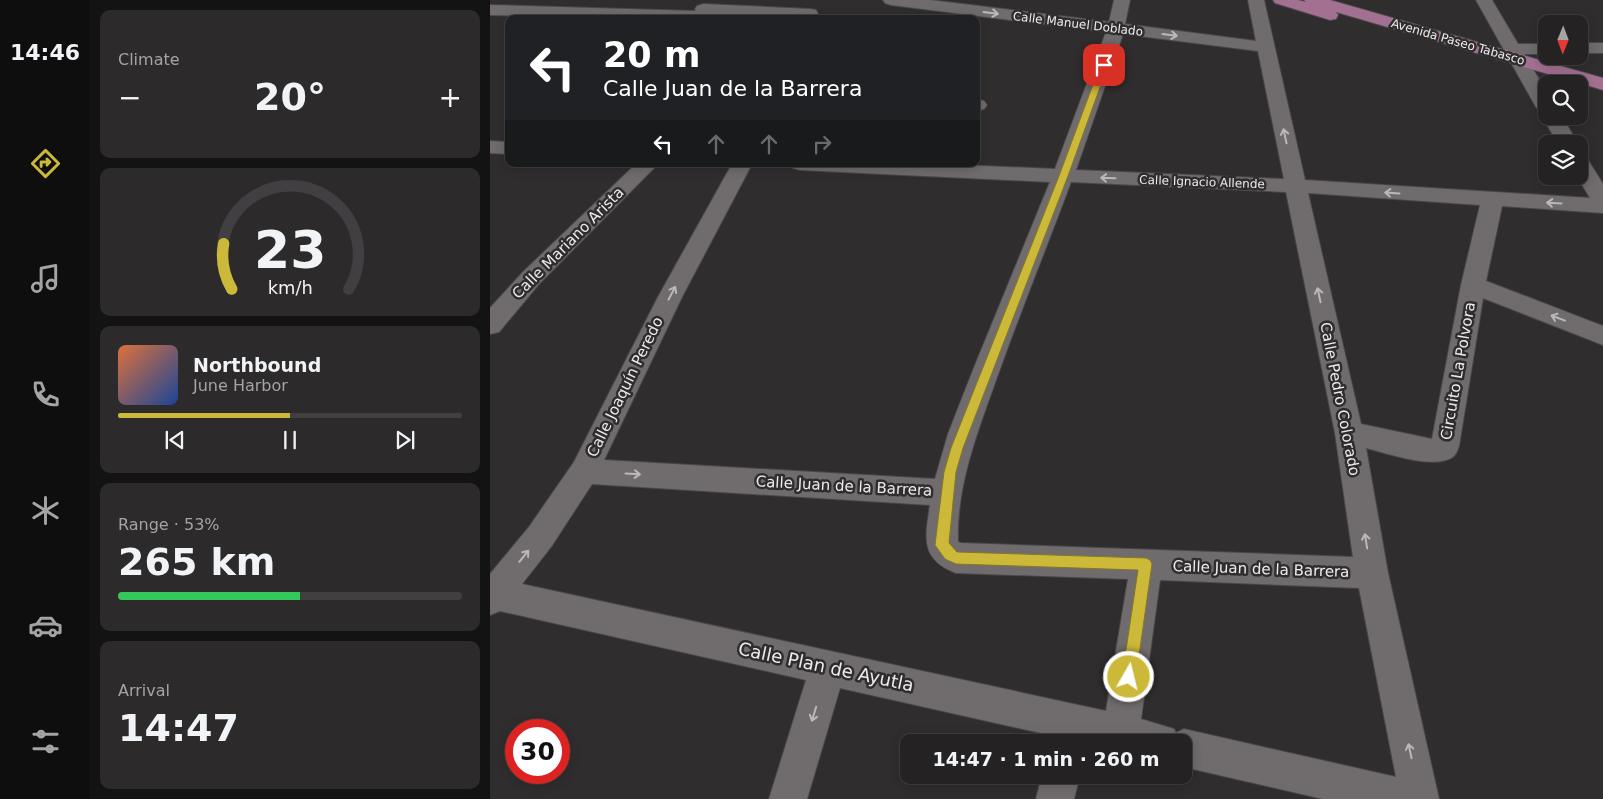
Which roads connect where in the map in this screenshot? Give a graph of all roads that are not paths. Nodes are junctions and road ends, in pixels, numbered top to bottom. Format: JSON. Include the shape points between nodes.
{"nodes":[{"id":1,"x":499,"y":0,"type":"edge"},
{"id":2,"x":891,"y":0,"type":"edge"},
{"id":3,"x":1122,"y":0,"type":"edge"},
{"id":4,"x":1256,"y":0,"type":"edge"},
{"id":5,"x":1281,"y":0,"type":"edge"},
{"id":6,"x":1312,"y":0,"type":"edge"},
{"id":7,"x":1484,"y":0,"type":"edge"},
{"id":8,"x":490,"y":9,"type":"edge"},
{"id":9,"x":701,"y":11,"type":"edge"},
{"id":10,"x":812,"y":13,"type":"edge"},
{"id":11,"x":1117,"y":29,"type":"junction"},
{"id":12,"x":1266,"y":47,"type":"junction"},
{"id":13,"x":1588,"y":48,"type":"edge"},
{"id":14,"x":1603,"y":48,"type":"edge"},
{"id":15,"x":1538,"y":51,"type":"edge"},
{"id":16,"x":1518,"y":60,"type":"junction"},
{"id":17,"x":1546,"y":75,"type":"edge"},
{"id":18,"x":1603,"y":84,"type":"edge"},
{"id":19,"x":1588,"y":91,"type":"edge"},
{"id":20,"x":1538,"y":94,"type":"edge"},
{"id":21,"x":1603,"y":96,"type":"edge"},
{"id":22,"x":490,"y":148,"type":"edge"},
{"id":23,"x":505,"y":148,"type":"edge"},
{"id":24,"x":645,"y":167,"type":"edge"},
{"id":25,"x":740,"y":167,"type":"edge"},
{"id":26,"x":942,"y":167,"type":"edge"},
{"id":27,"x":1064,"y":176,"type":"junction"},
{"id":28,"x":1588,"y":177,"type":"edge"},
{"id":29,"x":1296,"y":186,"type":"junction"},
{"id":30,"x":1492,"y":200,"type":"junction"},
{"id":31,"x":1603,"y":204,"type":"edge"},
{"id":32,"x":1473,"y":285,"type":"junction"},
{"id":33,"x":490,"y":325,"type":"edge"},
{"id":34,"x":1603,"y":336,"type":"edge"},
{"id":35,"x":1349,"y":433,"type":"junction"},
{"id":36,"x":584,"y":471,"type":"junction"},
{"id":37,"x":947,"y":492,"type":"junction"},
{"id":38,"x":1146,"y":564,"type":"junction"},
{"id":39,"x":1372,"y":573,"type":"junction"},
{"id":40,"x":491,"y":595,"type":"edge"},
{"id":41,"x":828,"y":667,"type":"junction"},
{"id":42,"x":1070,"y":732,"type":"edge"},
{"id":43,"x":1120,"y":733,"type":"junction"},
{"id":44,"x":1125,"y":734,"type":"edge"},
{"id":45,"x":1192,"y":750,"type":"edge"},
{"id":46,"x":1058,"y":784,"type":"edge"},
{"id":47,"x":788,"y":799,"type":"edge"},
{"id":48,"x":1055,"y":799,"type":"edge"},
{"id":49,"x":1406,"y":799,"type":"edge"},
{"id":50,"x":1420,"y":799,"type":"edge"}],
"edges":[{"from":1,"to":8,"type":"street"},
{"from":2,"to":11,"type":"street","name":"Calle Manuel Doblado","one_way":true},
{"from":3,"to":11,"type":"street"},
{"from":4,"to":12,"type":"street","name":"Calle Pedro Colorado"},
{"from":5,"to":16,"type":"main road","name":"Avenida Paseo Tabasco"},
{"from":6,"to":16,"type":"main road","name":"Avenida Paseo Tabasco"},
{"from":7,"to":16,"type":"street"},
{"from":8,"to":9,"type":"street"},
{"from":9,"to":10,"type":"street"},
{"from":11,"to":12,"type":"street","name":"Calle Manuel Doblado","one_way":true},
{"from":11,"to":27,"type":"street"},
{"from":29,"to":12,"type":"street","name":"Calle Pedro Colorado","one_way":true},
{"from":13,"to":14,"type":"street"},
{"from":15,"to":16,"type":"street"},
{"from":16,"to":17,"type":"main road","name":"Avenida Paseo Tabasco"},
{"from":16,"to":18,"type":"main road","name":"Avenida Paseo Tabasco"},
{"from":16,"to":20,"type":"street"},
{"from":19,"to":21,"type":"main road"},
{"from":22,"to":23,"type":"street"},
{"from":24,"to":33,"type":"street","name":"Calle Mariano Arista","via":[[531,278]]},
{"from":36,"to":25,"type":"street","name":"Calle Joaquín Peredo","one_way":true,"via":[[670,297]]},
{"from":26,"to":27,"type":"street","name":"Calle Ignacio Allende"},
{"from":29,"to":27,"type":"street","name":"Calle Ignacio Allende","one_way":true},
{"from":27,"to":37,"type":"street","via":[[957,448]]},
{"from":28,"to":31,"type":"street"},
{"from":30,"to":29,"type":"street","name":"Calle Ignacio Allende","one_way":true},
{"from":35,"to":29,"type":"street","name":"Calle Pedro Colorado","one_way":true},
{"from":31,"to":30,"type":"street","name":"Calle Ignacio Allende","one_way":true},
{"from":30,"to":32,"type":"street","name":"Circuito La Polvora"},
{"from":34,"to":32,"type":"street","one_way":true},
{"from":32,"to":35,"type":"street","name":"Circuito La Polvora","via":[[1445,446],[1430,451]]},
{"from":39,"to":35,"type":"street","name":"Calle Pedro Colorado","one_way":true},
{"from":36,"to":37,"type":"street","name":"Calle Juan de la Barrera","one_way":true},
{"from":40,"to":36,"type":"street","name":"Calle Joaquín Peredo","one_way":true,"via":[[552,521]]},
{"from":37,"to":38,"type":"street","name":"Calle Juan de la Barrera","via":[[942,545],[953,557]]},
{"from":38,"to":39,"type":"street","name":"Calle Juan de la Barrera"},
{"from":38,"to":43,"type":"street"},
{"from":50,"to":39,"type":"street","name":"Calle Pedro Colorado","one_way":true},
{"from":40,"to":41,"type":"street","name":"Calle Plan de Ayutla"},
{"from":41,"to":42,"type":"street","name":"Calle Plan de Ayutla"},
{"from":41,"to":47,"type":"street","one_way":true},
{"from":42,"to":43,"type":"street","name":"Calle Plan de Ayutla"},
{"from":43,"to":44,"type":"street","name":"Calle Plan de Ayutla"},
{"from":45,"to":49,"type":"street"},
{"from":46,"to":48,"type":"street"}]}
